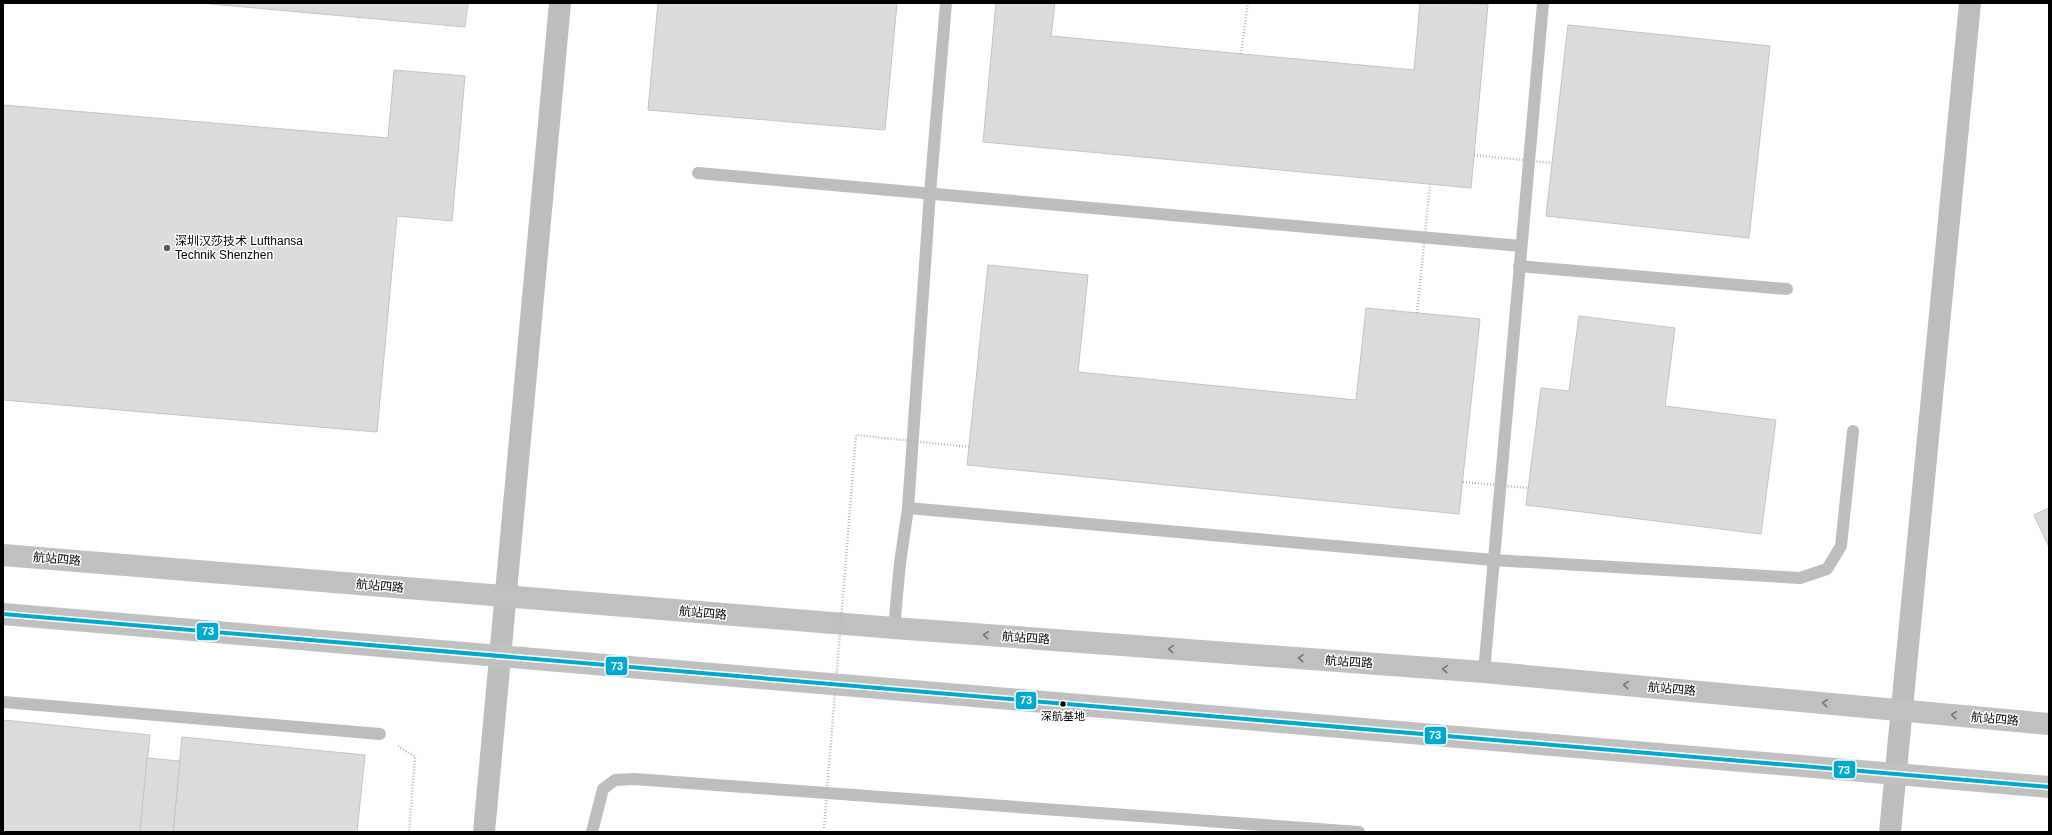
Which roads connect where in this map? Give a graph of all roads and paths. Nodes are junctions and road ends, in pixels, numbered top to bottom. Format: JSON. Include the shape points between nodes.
{"nodes":[{"id":1,"x":560,"y":3,"type":"edge"},
{"id":2,"x":946,"y":3,"type":"edge"},
{"id":3,"x":1248,"y":3,"type":"edge"},
{"id":4,"x":1543,"y":3,"type":"edge"},
{"id":5,"x":1970,"y":3,"type":"edge"},
{"id":6,"x":1241,"y":54,"type":"dead end"},
{"id":7,"x":1474,"y":155,"type":"dead end"},
{"id":8,"x":1552,"y":163,"type":"dead end"},
{"id":9,"x":698,"y":173,"type":"dead end"},
{"id":10,"x":1430,"y":184,"type":"dead end"},
{"id":11,"x":930,"y":193,"type":"junction"},
{"id":12,"x":1521,"y":246,"type":"junction"},
{"id":13,"x":1519,"y":266,"type":"junction"},
{"id":14,"x":1787,"y":289,"type":"dead end"},
{"id":15,"x":1417,"y":313,"type":"dead end"},
{"id":16,"x":1853,"y":430,"type":"dead end"},
{"id":17,"x":969,"y":447,"type":"dead end"},
{"id":18,"x":1463,"y":482,"type":"dead end"},
{"id":19,"x":1528,"y":488,"type":"dead end"},
{"id":20,"x":908,"y":508,"type":"junction"},
{"id":21,"x":3,"y":554,"type":"edge"},
{"id":22,"x":1493,"y":560,"type":"junction"},
{"id":23,"x":505,"y":597,"type":"junction"},
{"id":24,"x":3,"y":614,"type":"edge"},
{"id":25,"x":894,"y":628,"type":"junction"},
{"id":26,"x":500,"y":657,"type":"junction"},
{"id":27,"x":1484,"y":672,"type":"junction"},
{"id":28,"x":3,"y":702,"type":"edge"},
{"id":29,"x":1902,"y":710,"type":"junction"},
{"id":30,"x":2049,"y":724,"type":"edge"},
{"id":31,"x":380,"y":734,"type":"joint"},
{"id":32,"x":1896,"y":773,"type":"junction"},
{"id":33,"x":2049,"y":787,"type":"edge"},
{"id":34,"x":824,"y":828,"type":"dead end"},
{"id":35,"x":1311,"y":830,"type":"edge"},
{"id":36,"x":409,"y":832,"type":"edge"},
{"id":37,"x":484,"y":832,"type":"edge"},
{"id":38,"x":592,"y":832,"type":"edge"},
{"id":39,"x":1359,"y":832,"type":"edge"},
{"id":40,"x":1890,"y":832,"type":"edge"}],
"edges":[{"from":1,"to":23,"type":"street"},
{"from":2,"to":11,"type":"lane"},
{"from":3,"to":6,"type":"path"},
{"from":4,"to":12,"type":"lane"},
{"from":5,"to":29,"type":"street"},
{"from":7,"to":8,"type":"path","bridge":true},
{"from":9,"to":11,"type":"lane"},
{"from":10,"to":15,"type":"path","bridge":true},
{"from":11,"to":12,"type":"lane"},
{"from":11,"to":20,"type":"lane"},
{"from":12,"to":13,"type":"lane"},
{"from":13,"to":14,"type":"lane"},
{"from":13,"to":22,"type":"lane"},
{"from":16,"to":22,"type":"lane","via":[[1841,546],[1827,569],[1800,578]]},
{"from":17,"to":34,"type":"path","bridge":true,"via":[[856,435]]},
{"from":18,"to":19,"type":"path","bridge":true},
{"from":20,"to":22,"type":"lane"},
{"from":20,"to":25,"type":"lane"},
{"from":21,"to":23,"type":"street","name":"航站四路"},
{"from":22,"to":27,"type":"lane"},
{"from":23,"to":25,"type":"street","name":"航站四路"},
{"from":23,"to":26,"type":"street"},
{"from":24,"to":26,"type":"street"},
{"from":27,"to":25,"type":"street","name":"航站四路","one_way":true},
{"from":26,"to":32,"type":"street"},
{"from":26,"to":37,"type":"street"},
{"from":29,"to":27,"type":"street","name":"航站四路","one_way":true},
{"from":28,"to":31,"type":"lane"},
{"from":30,"to":29,"type":"street","name":"航站四路","one_way":true},
{"from":29,"to":32,"type":"street"},
{"from":31,"to":36,"type":"path","via":[[415,757]]},
{"from":32,"to":33,"type":"street"},
{"from":32,"to":40,"type":"street"},
{"from":35,"to":38,"type":"lane","via":[[634,779],[615,780],[603,789]]},
{"from":35,"to":39,"type":"lane"}]}
